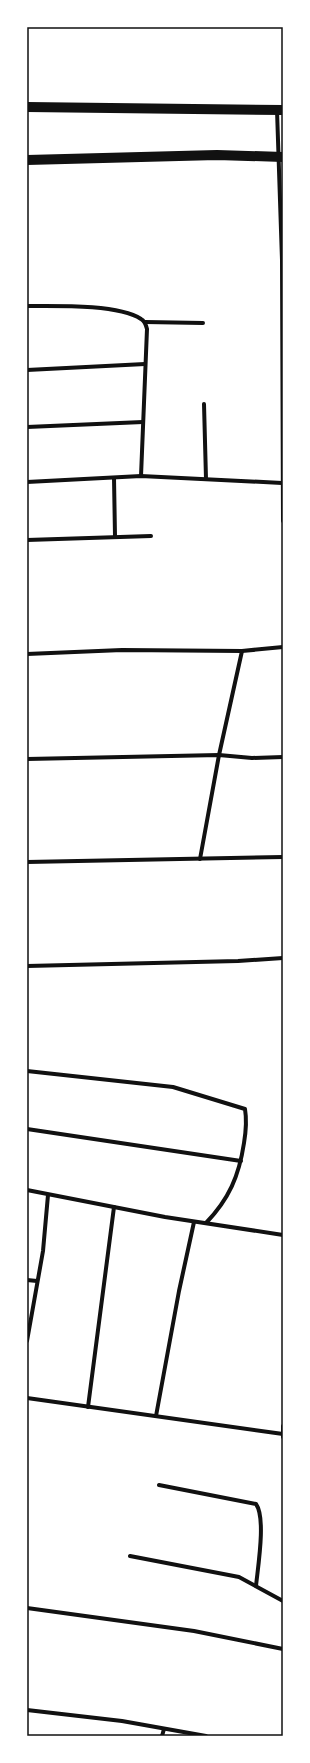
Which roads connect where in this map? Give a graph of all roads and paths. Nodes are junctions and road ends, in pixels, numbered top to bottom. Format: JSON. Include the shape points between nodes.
{"nodes":[{"id":1,"x":27,"y":107,"type":"edge"},
{"id":2,"x":280,"y":110,"type":"edge"},
{"id":3,"x":281,"y":157,"type":"edge"},
{"id":4,"x":27,"y":160,"type":"edge"},
{"id":5,"x":27,"y":306,"type":"edge"},
{"id":6,"x":145,"y":322,"type":"junction"},
{"id":7,"x":203,"y":323,"type":"dead end"},
{"id":8,"x":145,"y":364,"type":"junction"},
{"id":9,"x":27,"y":370,"type":"edge"},
{"id":10,"x":204,"y":404,"type":"dead end"},
{"id":11,"x":143,"y":422,"type":"junction"},
{"id":12,"x":27,"y":427,"type":"edge"},
{"id":13,"x":141,"y":476,"type":"junction"},
{"id":14,"x":114,"y":478,"type":"junction"},
{"id":15,"x":206,"y":479,"type":"junction"},
{"id":16,"x":27,"y":482,"type":"edge"},
{"id":17,"x":282,"y":483,"type":"edge"},
{"id":18,"x":283,"y":521,"type":"edge"},
{"id":19,"x":115,"y":536,"type":"junction"},
{"id":20,"x":151,"y":536,"type":"dead end"},
{"id":21,"x":27,"y":540,"type":"edge"},
{"id":22,"x":283,"y":647,"type":"edge"},
{"id":23,"x":242,"y":652,"type":"junction"},
{"id":24,"x":27,"y":654,"type":"edge"},
{"id":25,"x":218,"y":755,"type":"junction"},
{"id":26,"x":283,"y":757,"type":"edge"},
{"id":27,"x":27,"y":759,"type":"edge"},
{"id":28,"x":283,"y":857,"type":"edge"},
{"id":29,"x":200,"y":859,"type":"junction"},
{"id":30,"x":27,"y":862,"type":"edge"},
{"id":31,"x":283,"y":958,"type":"edge"},
{"id":32,"x":27,"y":966,"type":"edge"},
{"id":33,"x":27,"y":1070,"type":"edge"},
{"id":34,"x":27,"y":1129,"type":"edge"},
{"id":35,"x":241,"y":1161,"type":"junction"},
{"id":36,"x":27,"y":1190,"type":"edge"},
{"id":37,"x":48,"y":1195,"type":"junction"},
{"id":38,"x":114,"y":1207,"type":"junction"},
{"id":39,"x":194,"y":1222,"type":"junction"},
{"id":40,"x":206,"y":1224,"type":"junction"},
{"id":41,"x":283,"y":1235,"type":"edge"},
{"id":42,"x":27,"y":1280,"type":"edge"},
{"id":43,"x":37,"y":1282,"type":"junction"},
{"id":44,"x":27,"y":1341,"type":"edge"},
{"id":45,"x":27,"y":1398,"type":"edge"},
{"id":46,"x":88,"y":1406,"type":"junction"},
{"id":47,"x":156,"y":1416,"type":"junction"},
{"id":48,"x":283,"y":1426,"type":"edge"},
{"id":49,"x":283,"y":1435,"type":"edge"},
{"id":50,"x":159,"y":1485,"type":"dead end"},
{"id":51,"x":130,"y":1556,"type":"dead end"},
{"id":52,"x":256,"y":1586,"type":"junction"},
{"id":53,"x":283,"y":1601,"type":"edge"},
{"id":54,"x":27,"y":1608,"type":"edge"},
{"id":55,"x":283,"y":1649,"type":"edge"},
{"id":56,"x":27,"y":1710,"type":"edge"},
{"id":57,"x":164,"y":1729,"type":"junction"},
{"id":58,"x":162,"y":1736,"type":"edge"},
{"id":59,"x":206,"y":1736,"type":"edge"}],
"edges":[{"from":1,"to":2,"type":"main road"},
{"from":2,"to":3,"type":"street"},
{"from":3,"to":4,"type":"main road","via":[[217,155]]},
{"from":3,"to":17,"type":"street"},
{"from":5,"to":6,"type":"street","via":[[105,309],[131,314]]},
{"from":6,"to":7,"type":"street"},
{"from":6,"to":8,"type":"street"},
{"from":8,"to":9,"type":"street"},
{"from":8,"to":11,"type":"street"},
{"from":10,"to":15,"type":"street"},
{"from":11,"to":12,"type":"street"},
{"from":11,"to":13,"type":"street"},
{"from":13,"to":14,"type":"street"},
{"from":13,"to":15,"type":"street"},
{"from":14,"to":16,"type":"street"},
{"from":14,"to":19,"type":"street"},
{"from":15,"to":17,"type":"street"},
{"from":17,"to":18,"type":"street"},
{"from":19,"to":20,"type":"street"},
{"from":19,"to":21,"type":"street"},
{"from":22,"to":23,"type":"street"},
{"from":23,"to":24,"type":"street","via":[[122,650]]},
{"from":23,"to":25,"type":"street"},
{"from":25,"to":26,"type":"street"},
{"from":25,"to":27,"type":"street"},
{"from":25,"to":29,"type":"street"},
{"from":28,"to":29,"type":"street"},
{"from":29,"to":30,"type":"street"},
{"from":31,"to":32,"type":"street"},
{"from":33,"to":35,"type":"street","via":[[173,1087],[245,1109],[247,1120]]},
{"from":34,"to":35,"type":"street"},
{"from":35,"to":40,"type":"street","via":[[232,1188]]},
{"from":36,"to":37,"type":"street"},
{"from":37,"to":38,"type":"street"},
{"from":37,"to":43,"type":"street","via":[[43,1252]]},
{"from":38,"to":39,"type":"street"},
{"from":38,"to":46,"type":"street"},
{"from":39,"to":40,"type":"street"},
{"from":39,"to":47,"type":"street"},
{"from":40,"to":41,"type":"street"},
{"from":42,"to":43,"type":"street"},
{"from":43,"to":44,"type":"street"},
{"from":45,"to":46,"type":"street"},
{"from":46,"to":47,"type":"street"},
{"from":47,"to":49,"type":"street"},
{"from":48,"to":49,"type":"street"},
{"from":50,"to":52,"type":"street","via":[[256,1504],[260,1509],[261,1523]]},
{"from":51,"to":52,"type":"street","via":[[239,1577]]},
{"from":52,"to":53,"type":"street"},
{"from":54,"to":55,"type":"street","via":[[194,1631]]},
{"from":56,"to":57,"type":"street","via":[[122,1721]]},
{"from":57,"to":58,"type":"street"},
{"from":57,"to":59,"type":"street"}]}
